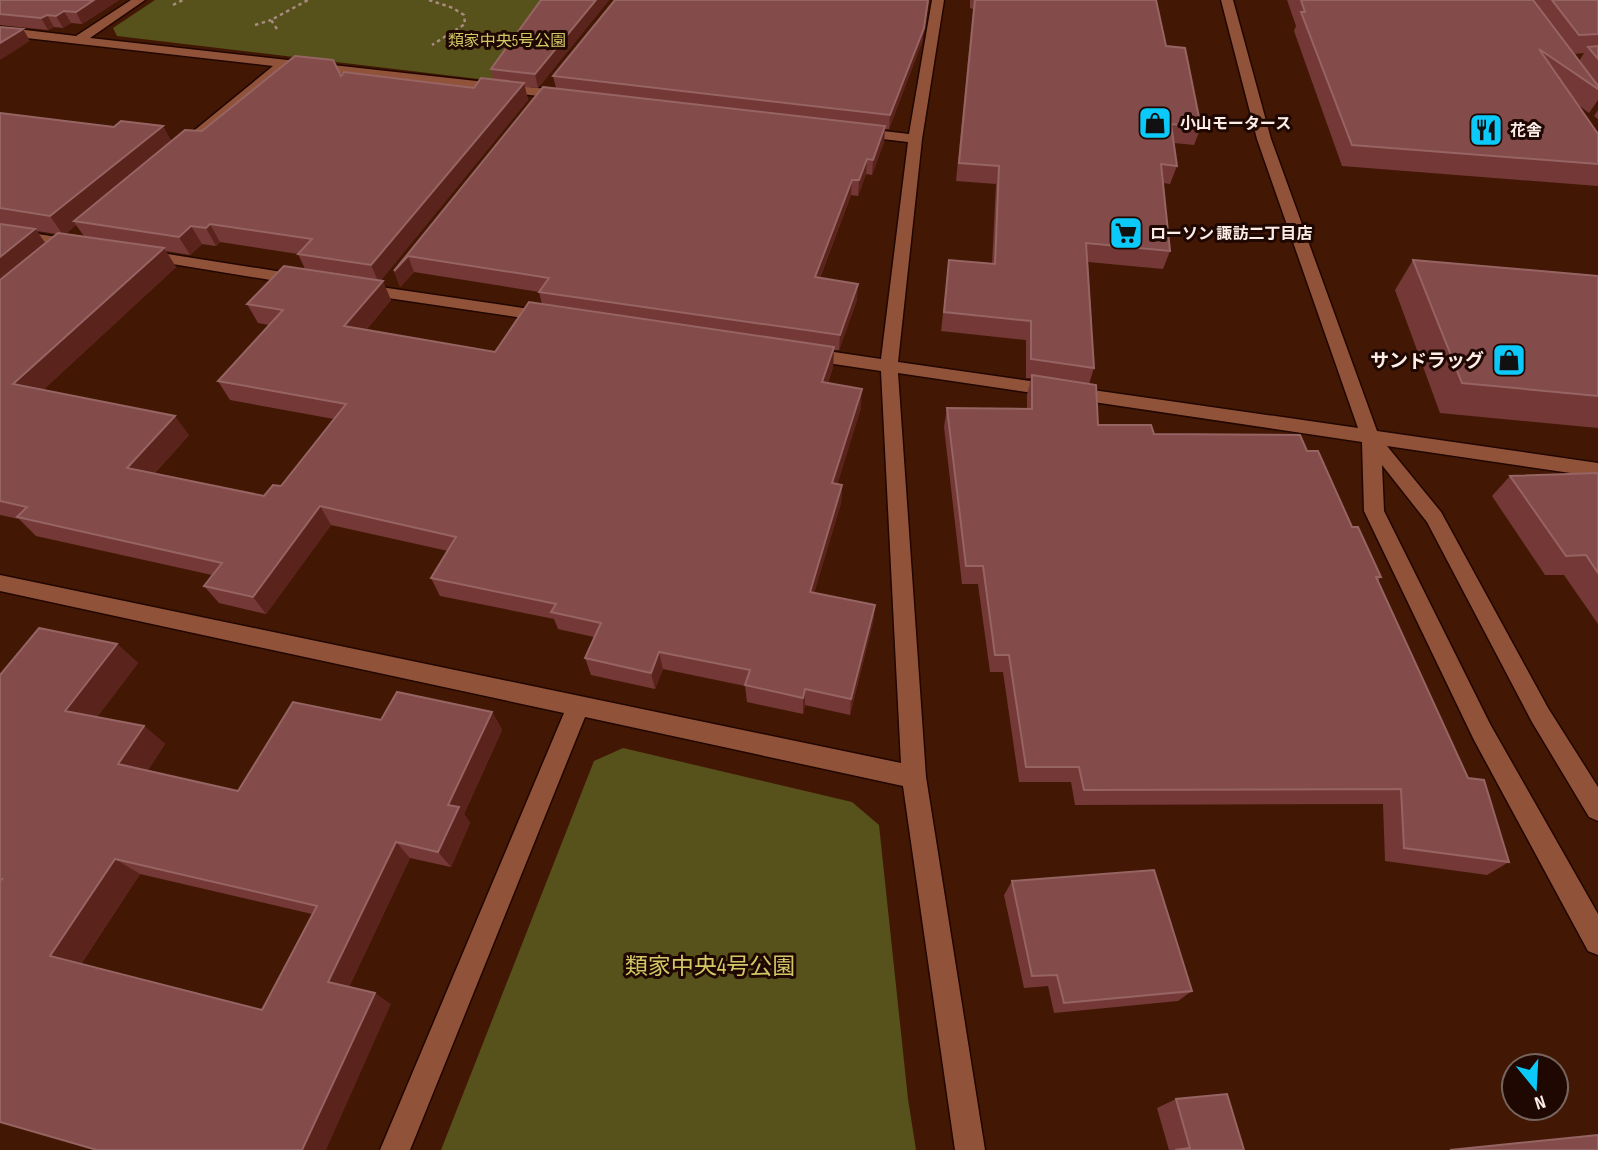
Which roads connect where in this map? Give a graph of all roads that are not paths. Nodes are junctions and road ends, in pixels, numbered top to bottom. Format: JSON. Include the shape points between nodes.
{"nodes":[{"id":1,"x":139,"y":0,"type":"edge"},
{"id":2,"x":937,"y":0,"type":"edge"},
{"id":3,"x":1227,"y":0,"type":"edge"},
{"id":4,"x":0,"y":31,"type":"edge"},
{"id":5,"x":78,"y":40,"type":"junction"},
{"id":6,"x":282,"y":64,"type":"junction"},
{"id":7,"x":583,"y":98,"type":"edge"},
{"id":8,"x":846,"y":130,"type":"edge"},
{"id":9,"x":915,"y":139,"type":"junction"},
{"id":10,"x":169,"y":158,"type":"edge"},
{"id":11,"x":0,"y":233,"type":"edge"},
{"id":12,"x":72,"y":239,"type":"junction"},
{"id":13,"x":94,"y":247,"type":"edge"},
{"id":14,"x":122,"y":252,"type":"edge"},
{"id":15,"x":48,"y":259,"type":"edge"},
{"id":16,"x":315,"y":282,"type":"edge"},
{"id":17,"x":343,"y":286,"type":"edge"},
{"id":18,"x":561,"y":318,"type":"edge"},
{"id":19,"x":793,"y":352,"type":"edge"},
{"id":20,"x":888,"y":366,"type":"junction"},
{"id":21,"x":1371,"y":439,"type":"junction"},
{"id":22,"x":1598,"y":470,"type":"edge"},
{"id":23,"x":0,"y":583,"type":"edge"},
{"id":24,"x":578,"y":706,"type":"junction"},
{"id":25,"x":914,"y":777,"type":"junction"},
{"id":26,"x":1598,"y":809,"type":"edge"},
{"id":27,"x":1598,"y":941,"type":"edge"},
{"id":28,"x":395,"y":1150,"type":"edge"},
{"id":29,"x":971,"y":1150,"type":"edge"}],
"edges":[{"from":1,"to":5,"type":"street"},
{"from":2,"to":9,"type":"street"},
{"from":3,"to":21,"type":"street","via":[[1264,139]]},
{"from":4,"to":5,"type":"street"},
{"from":5,"to":6,"type":"street"},
{"from":6,"to":7,"type":"street"},
{"from":6,"to":10,"type":"street"},
{"from":8,"to":9,"type":"street"},
{"from":9,"to":20,"type":"street"},
{"from":11,"to":12,"type":"street"},
{"from":12,"to":13,"type":"street"},
{"from":12,"to":15,"type":"street"},
{"from":14,"to":16,"type":"street"},
{"from":17,"to":18,"type":"street","via":[[388,287]]},
{"from":19,"to":20,"type":"street"},
{"from":20,"to":21,"type":"street"},
{"from":20,"to":25,"type":"street"},
{"from":21,"to":22,"type":"street"},
{"from":21,"to":26,"type":"street","via":[[1434,517],[1540,715]]},
{"from":21,"to":27,"type":"street","via":[[1374,512],[1482,732]]},
{"from":23,"to":24,"type":"street"},
{"from":24,"to":25,"type":"street"},
{"from":24,"to":28,"type":"street"},
{"from":25,"to":29,"type":"street"}]}
